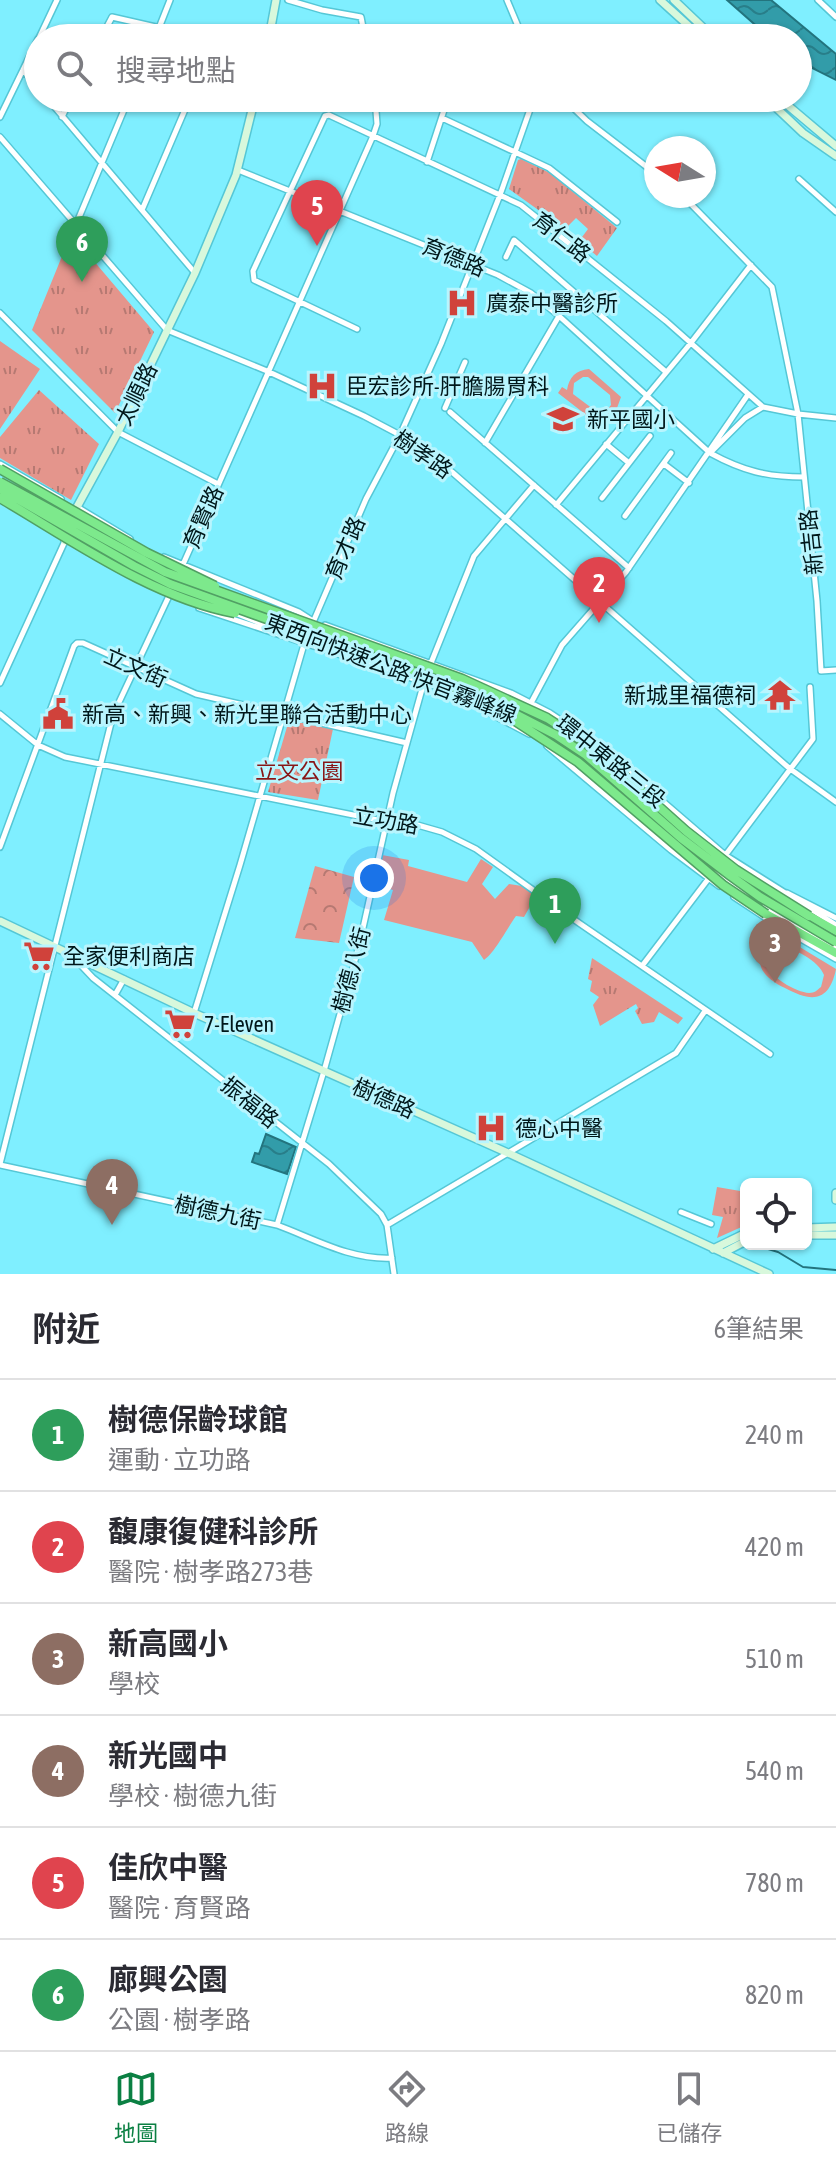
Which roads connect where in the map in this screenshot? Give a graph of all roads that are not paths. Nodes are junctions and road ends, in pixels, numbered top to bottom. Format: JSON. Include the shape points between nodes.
{"nodes":[{"id":1,"x":57,"y":0,"type":"edge"},
{"id":2,"x":170,"y":0,"type":"edge"},
{"id":3,"x":276,"y":0,"type":"edge"},
{"id":4,"x":288,"y":0,"type":"edge"},
{"id":5,"x":507,"y":0,"type":"edge"},
{"id":6,"x":660,"y":0,"type":"edge"},
{"id":7,"x":674,"y":0,"type":"edge"},
{"id":8,"x":818,"y":0,"type":"edge"},
{"id":9,"x":836,"y":17,"type":"edge"},
{"id":10,"x":45,"y":24,"type":"edge"},
{"id":11,"x":108,"y":24,"type":"edge"},
{"id":12,"x":146,"y":24,"type":"edge"},
{"id":13,"x":161,"y":24,"type":"edge"},
{"id":14,"x":272,"y":24,"type":"edge"},
{"id":15,"x":362,"y":24,"type":"edge"},
{"id":16,"x":517,"y":24,"type":"edge"},
{"id":17,"x":687,"y":24,"type":"edge"},
{"id":18,"x":699,"y":24,"type":"edge"},
{"id":19,"x":23,"y":70,"type":"edge"},
{"id":20,"x":58,"y":112,"type":"edge"},
{"id":21,"x":64,"y":112,"type":"edge"},
{"id":22,"x":123,"y":112,"type":"edge"},
{"id":23,"x":184,"y":112,"type":"edge"},
{"id":24,"x":252,"y":112,"type":"edge"},
{"id":25,"x":376,"y":112,"type":"edge"},
{"id":26,"x":444,"y":112,"type":"edge"},
{"id":27,"x":529,"y":112,"type":"edge"},
{"id":28,"x":578,"y":112,"type":"edge"},
{"id":29,"x":781,"y":112,"type":"edge"},
{"id":30,"x":796,"y":112,"type":"edge"},
{"id":31,"x":0,"y":117,"type":"edge"},
{"id":32,"x":62,"y":117,"type":"junction"},
{"id":33,"x":442,"y":118,"type":"junction"},
{"id":34,"x":373,"y":136,"type":"junction"},
{"id":35,"x":0,"y":137,"type":"edge"},
{"id":36,"x":836,"y":146,"type":"edge"},
{"id":37,"x":516,"y":152,"type":"junction"},
{"id":38,"x":836,"y":156,"type":"edge"},
{"id":39,"x":101,"y":162,"type":"junction"},
{"id":40,"x":426,"y":162,"type":"junction"},
{"id":41,"x":644,"y":165,"type":"edge"},
{"id":42,"x":238,"y":170,"type":"junction"},
{"id":43,"x":799,"y":179,"type":"dead end"},
{"id":44,"x":290,"y":191,"type":"junction"},
{"id":45,"x":500,"y":195,"type":"junction"},
{"id":46,"x":695,"y":208,"type":"edge"},
{"id":47,"x":142,"y":210,"type":"junction"},
{"id":48,"x":339,"y":210,"type":"junction"},
{"id":49,"x":836,"y":212,"type":"edge"},
{"id":50,"x":617,"y":222,"type":"dead end"},
{"id":51,"x":75,"y":227,"type":"junction"},
{"id":52,"x":506,"y":257,"type":"dead end"},
{"id":53,"x":473,"y":265,"type":"junction"},
{"id":54,"x":751,"y":265,"type":"junction"},
{"id":55,"x":195,"y":273,"type":"junction"},
{"id":56,"x":299,"y":300,"type":"junction"},
{"id":57,"x":0,"y":313,"type":"edge"},
{"id":58,"x":559,"y":316,"type":"junction"},
{"id":59,"x":357,"y":329,"type":"dead end"},
{"id":60,"x":167,"y":330,"type":"junction"},
{"id":61,"x":690,"y":344,"type":"junction"},
{"id":62,"x":465,"y":362,"type":"dead end"},
{"id":63,"x":267,"y":371,"type":"junction"},
{"id":64,"x":666,"y":372,"type":"junction"},
{"id":65,"x":645,"y":395,"type":"junction"},
{"id":66,"x":747,"y":396,"type":"junction"},
{"id":67,"x":763,"y":407,"type":"junction"},
{"id":68,"x":798,"y":414,"type":"junction"},
{"id":69,"x":836,"y":418,"type":"edge"},
{"id":70,"x":118,"y":432,"type":"junction"},
{"id":71,"x":400,"y":435,"type":"junction"},
{"id":72,"x":650,"y":436,"type":"dead end"},
{"id":73,"x":485,"y":443,"type":"junction"},
{"id":74,"x":606,"y":444,"type":"junction"},
{"id":75,"x":671,"y":453,"type":"dead end"},
{"id":76,"x":710,"y":453,"type":"junction"},
{"id":77,"x":629,"y":463,"type":"junction"},
{"id":78,"x":664,"y":464,"type":"junction"},
{"id":79,"x":0,"y":469,"type":"edge"},
{"id":80,"x":804,"y":477,"type":"junction"},
{"id":81,"x":0,"y":482,"type":"edge"},
{"id":82,"x":689,"y":483,"type":"junction"},
{"id":83,"x":218,"y":484,"type":"junction"},
{"id":84,"x":534,"y":485,"type":"junction"},
{"id":85,"x":0,"y":496,"type":"edge"},
{"id":86,"x":602,"y":498,"type":"dead end"},
{"id":87,"x":556,"y":505,"type":"junction"},
{"id":88,"x":77,"y":507,"type":"junction"},
{"id":89,"x":625,"y":516,"type":"dead end"},
{"id":90,"x":74,"y":517,"type":"junction"},
{"id":91,"x":505,"y":520,"type":"junction"},
{"id":92,"x":67,"y":538,"type":"junction"},
{"id":93,"x":182,"y":564,"type":"junction"},
{"id":94,"x":629,"y":568,"type":"junction"},
{"id":95,"x":178,"y":574,"type":"junction"},
{"id":96,"x":170,"y":592,"type":"junction"},
{"id":97,"x":600,"y":603,"type":"junction"},
{"id":98,"x":263,"y":607,"type":"junction"},
{"id":99,"x":313,"y":621,"type":"junction"},
{"id":100,"x":305,"y":641,"type":"junction"},
{"id":101,"x":431,"y":663,"type":"junction"},
{"id":102,"x":137,"y":666,"type":"junction"},
{"id":103,"x":836,"y":670,"type":"edge"},
{"id":104,"x":424,"y":682,"type":"junction"},
{"id":105,"x":0,"y":683,"type":"edge"},
{"id":106,"x":810,"y":687,"type":"dead end"},
{"id":107,"x":441,"y":688,"type":"junction"},
{"id":108,"x":480,"y":696,"type":"junction"},
{"id":109,"x":531,"y":703,"type":"junction"},
{"id":110,"x":285,"y":713,"type":"junction"},
{"id":111,"x":0,"y":714,"type":"edge"},
{"id":112,"x":407,"y":743,"type":"junction"},
{"id":113,"x":38,"y":745,"type":"junction"},
{"id":114,"x":99,"y":765,"type":"junction"},
{"id":115,"x":789,"y":768,"type":"junction"},
{"id":116,"x":261,"y":796,"type":"junction"},
{"id":117,"x":836,"y":802,"type":"edge"},
{"id":118,"x":388,"y":822,"type":"junction"},
{"id":119,"x":0,"y":847,"type":"edge"},
{"id":120,"x":725,"y":855,"type":"junction"},
{"id":121,"x":713,"y":872,"type":"junction"},
{"id":122,"x":758,"y":878,"type":"junction"},
{"id":123,"x":708,"y":879,"type":"junction"},
{"id":124,"x":836,"y":918,"type":"edge"},
{"id":125,"x":0,"y":921,"type":"edge"},
{"id":126,"x":836,"y":925,"type":"edge"},
{"id":127,"x":836,"y":931,"type":"edge"},
{"id":128,"x":55,"y":946,"type":"junction"},
{"id":129,"x":836,"y":950,"type":"edge"},
{"id":130,"x":70,"y":953,"type":"junction"},
{"id":131,"x":642,"y":966,"type":"junction"},
{"id":132,"x":124,"y":979,"type":"junction"},
{"id":133,"x":115,"y":995,"type":"junction"},
{"id":134,"x":705,"y":1011,"type":"junction"},
{"id":135,"x":194,"y":1013,"type":"junction"},
{"id":136,"x":770,"y":1054,"type":"dead end"},
{"id":137,"x":324,"y":1071,"type":"junction"},
{"id":138,"x":301,"y":1144,"type":"junction"},
{"id":139,"x":508,"y":1153,"type":"junction"},
{"id":140,"x":0,"y":1165,"type":"edge"},
{"id":141,"x":836,"y":1193,"type":"edge"},
{"id":142,"x":836,"y":1200,"type":"edge"},
{"id":143,"x":681,"y":1212,"type":"dead end"},
{"id":144,"x":711,"y":1224,"type":"dead end"},
{"id":145,"x":277,"y":1225,"type":"junction"},
{"id":146,"x":387,"y":1225,"type":"junction"},
{"id":147,"x":836,"y":1227,"type":"edge"},
{"id":148,"x":812,"y":1228,"type":"edge"},
{"id":149,"x":812,"y":1235,"type":"edge"},
{"id":150,"x":836,"y":1235,"type":"edge"},
{"id":151,"x":740,"y":1236,"type":"edge"},
{"id":152,"x":740,"y":1244,"type":"edge"},
{"id":153,"x":713,"y":1249,"type":"junction"},
{"id":154,"x":723,"y":1253,"type":"junction"},
{"id":155,"x":392,"y":1258,"type":"junction"},
{"id":156,"x":394,"y":1274,"type":"edge"},
{"id":157,"x":769,"y":1274,"type":"edge"}],
"edges":[{"from":1,"to":10,"type":"street"},
{"from":2,"to":13,"type":"street"},
{"from":3,"to":14,"type":"street"},
{"from":4,"to":15,"type":"street","via":[[361,17]]},
{"from":5,"to":16,"type":"street"},
{"from":6,"to":17,"type":"street"},
{"from":7,"to":18,"type":"street"},
{"from":8,"to":9,"type":"street"},
{"from":11,"to":12,"type":"street","via":[[112,17]]},
{"from":19,"to":31,"type":"street"},
{"from":20,"to":32,"type":"street"},
{"from":21,"to":32,"type":"street"},
{"from":22,"to":39,"type":"street"},
{"from":23,"to":47,"type":"street"},
{"from":24,"to":42,"type":"street","name":"太順路"},
{"from":25,"to":34,"type":"street","name":"育賢路"},
{"from":26,"to":33,"type":"street"},
{"from":27,"to":37,"type":"street","name":"育才路"},
{"from":28,"to":41,"type":"street"},
{"from":29,"to":38,"type":"street"},
{"from":30,"to":36,"type":"street"},
{"from":32,"to":39,"type":"street"},
{"from":33,"to":37,"type":"street"},
{"from":33,"to":40,"type":"street"},
{"from":34,"to":40,"type":"street","name":"育仁路"},
{"from":34,"to":44,"type":"street","name":"育仁路","via":[[325,116]]},
{"from":34,"to":48,"type":"street","name":"育賢路"},
{"from":35,"to":51,"type":"street","name":"樹孝路"},
{"from":37,"to":45,"type":"street","name":"育才路"},
{"from":37,"to":50,"type":"street","via":[[549,168]]},
{"from":39,"to":47,"type":"street"},
{"from":39,"to":51,"type":"street"},
{"from":40,"to":45,"type":"street","name":"育仁路"},
{"from":42,"to":44,"type":"street","name":"育德路"},
{"from":42,"to":55,"type":"street","name":"太順路"},
{"from":43,"to":49,"type":"street"},
{"from":44,"to":48,"type":"street","name":"育德路"},
{"from":44,"to":56,"type":"street","via":[[253,271],[254,280]]},
{"from":45,"to":53,"type":"street","name":"育才路"},
{"from":45,"to":61,"type":"street","name":"育仁路","via":[[549,226]]},
{"from":46,"to":54,"type":"street","name":"新吉路"},
{"from":47,"to":55,"type":"street"},
{"from":48,"to":53,"type":"street","name":"育德路"},
{"from":48,"to":56,"type":"street","name":"育賢路"},
{"from":51,"to":60,"type":"street","name":"樹孝路"},
{"from":52,"to":64,"type":"street","via":[[514,240]]},
{"from":53,"to":58,"type":"street","name":"育德路","via":[[531,293]]},
{"from":53,"to":71,"type":"street","name":"育才路"},
{"from":54,"to":61,"type":"street"},
{"from":54,"to":68,"type":"street","name":"新吉路","via":[[772,287]]},
{"from":55,"to":60,"type":"street","name":"太順路"},
{"from":56,"to":59,"type":"street"},
{"from":56,"to":63,"type":"street","name":"育賢路"},
{"from":57,"to":70,"type":"street"},
{"from":58,"to":65,"type":"street","name":"育德路"},
{"from":58,"to":73,"type":"street"},
{"from":60,"to":63,"type":"street","name":"樹孝路"},
{"from":60,"to":70,"type":"street","name":"太順路"},
{"from":61,"to":64,"type":"street"},
{"from":61,"to":66,"type":"street","name":"育仁路"},
{"from":62,"to":73,"type":"street","via":[[447,410]]},
{"from":63,"to":71,"type":"street","name":"樹孝路"},
{"from":63,"to":83,"type":"street","name":"育賢路"},
{"from":64,"to":65,"type":"street"},
{"from":65,"to":74,"type":"street"},
{"from":65,"to":76,"type":"street","name":"育德路"},
{"from":66,"to":67,"type":"street","name":"育仁路"},
{"from":66,"to":76,"type":"street"},
{"from":67,"to":68,"type":"street"},
{"from":67,"to":76,"type":"street"},
{"from":68,"to":69,"type":"street"},
{"from":68,"to":80,"type":"street","name":"新吉路"},
{"from":70,"to":83,"type":"street"},
{"from":70,"to":88,"type":"street","name":"太順路"},
{"from":71,"to":91,"type":"street","name":"樹孝路"},
{"from":71,"to":99,"type":"street","name":"育才路"},
{"from":72,"to":77,"type":"street"},
{"from":73,"to":84,"type":"street"},
{"from":74,"to":77,"type":"street"},
{"from":74,"to":87,"type":"street"},
{"from":75,"to":78,"type":"street"},
{"from":76,"to":80,"type":"street","name":"育德路","via":[[769,476]]},
{"from":76,"to":82,"type":"street"},
{"from":77,"to":86,"type":"street"},
{"from":78,"to":82,"type":"street"},
{"from":78,"to":89,"type":"street"},
{"from":79,"to":88,"type":"street","name":"環中東路三段"},
{"from":79,"to":90,"type":"street","name":"環中東路三段"},
{"from":79,"to":98,"type":"highway","bridge":true,"via":[[147,553]]},
{"from":80,"to":103,"type":"street","name":"新吉路","via":[[821,671]]},
{"from":81,"to":98,"type":"highway","name":"東西向快速公路 快官霧峰線","bridge":true,"via":[[141,561]]},
{"from":82,"to":94,"type":"street"},
{"from":83,"to":93,"type":"street","name":"育賢路"},
{"from":84,"to":87,"type":"street"},
{"from":84,"to":91,"type":"street"},
{"from":85,"to":92,"type":"street","name":"環中東路三段"},
{"from":85,"to":108,"type":"highway","name":"東西向快速公路 快官霧峰線","bridge":true,"via":[[156,585],[216,610],[259,618]]},
{"from":87,"to":94,"type":"street"},
{"from":88,"to":90,"type":"street","name":"太順路"},
{"from":88,"to":93,"type":"street","name":"環中東路三段"},
{"from":90,"to":92,"type":"street","name":"太順路"},
{"from":90,"to":95,"type":"street","name":"環中東路三段"},
{"from":91,"to":97,"type":"street","name":"樹孝路"},
{"from":91,"to":101,"type":"street","via":[[474,556]]},
{"from":92,"to":96,"type":"street","name":"環中東路三段"},
{"from":92,"to":105,"type":"street","name":"太順路"},
{"from":93,"to":95,"type":"street","name":"育賢路"},
{"from":93,"to":99,"type":"street","name":"環中東路三段"},
{"from":94,"to":97,"type":"street"},
{"from":95,"to":96,"type":"street","name":"育賢路"},
{"from":95,"to":99,"type":"street","name":"環中東路三段"},
{"from":96,"to":100,"type":"street","name":"環中東路三段","via":[[257,628]]},
{"from":96,"to":102,"type":"street","name":"育賢路"},
{"from":97,"to":109,"type":"street","via":[[562,645]]},
{"from":97,"to":115,"type":"street","name":"樹孝路"},
{"from":98,"to":127,"type":"highway","name":"東西向快速公路 快官霧峰線","bridge":true,"via":[[462,679],[547,718],[592,747],[736,870]]},
{"from":99,"to":100,"type":"street","name":"育才路"},
{"from":99,"to":101,"type":"street","name":"環中東路三段"},
{"from":100,"to":104,"type":"street","name":"環中東路三段"},
{"from":100,"to":110,"type":"street","name":"育才路"},
{"from":101,"to":109,"type":"street","name":"環中東路三段"},
{"from":102,"to":110,"type":"street","name":"立文街","via":[[196,694]]},
{"from":102,"to":113,"type":"street","name":"立文街","via":[[77,643]]},
{"from":102,"to":114,"type":"street","name":"育賢路","via":[[113,715]]},
{"from":104,"to":107,"type":"street","name":"環中東路三段"},
{"from":104,"to":112,"type":"street","name":"樹德八街"},
{"from":106,"to":115,"type":"street","via":[[815,735]]},
{"from":107,"to":121,"type":"street","name":"環中東路三段","via":[[513,717],[555,741]]},
{"from":107,"to":123,"type":"street","name":"環中東路三段","via":[[561,756]]},
{"from":108,"to":129,"type":"highway","name":"東西向快速公路 快官霧峰線","bridge":true,"via":[[576,748],[731,876]]},
{"from":108,"to":129,"type":"highway","bridge":true,"via":[[578,762],[723,885]]},
{"from":109,"to":120,"type":"street","name":"環中東路三段","via":[[595,743]]},
{"from":110,"to":112,"type":"street","name":"立文街"},
{"from":110,"to":116,"type":"street","name":"育才路"},
{"from":111,"to":113,"type":"street","name":"立功路"},
{"from":112,"to":118,"type":"street","name":"樹德八街"},
{"from":113,"to":114,"type":"street","name":"立功路"},
{"from":113,"to":119,"type":"street","name":"立文街"},
{"from":114,"to":116,"type":"street","name":"立功路"},
{"from":114,"to":128,"type":"street","name":"育賢路"},
{"from":115,"to":117,"type":"street","name":"樹孝路"},
{"from":115,"to":120,"type":"street"},
{"from":116,"to":118,"type":"street","name":"立功路"},
{"from":116,"to":135,"type":"street","name":"育才路"},
{"from":118,"to":131,"type":"street","name":"立功路","via":[[393,818],[442,832],[476,849]]},
{"from":118,"to":137,"type":"street","name":"樹德八街"},
{"from":120,"to":121,"type":"street"},
{"from":120,"to":122,"type":"street","name":"環中東路三段"},
{"from":121,"to":123,"type":"street"},
{"from":121,"to":129,"type":"street","name":"環中東路三段"},
{"from":122,"to":124,"type":"street","name":"環中東路三段"},
{"from":122,"to":126,"type":"street","name":"環中東路三段"},
{"from":123,"to":129,"type":"street","name":"環中東路三段","via":[[775,924]]},
{"from":123,"to":131,"type":"street"},
{"from":125,"to":128,"type":"street","name":"樹德路"},
{"from":128,"to":130,"type":"street","name":"樹德路"},
{"from":128,"to":140,"type":"street","name":"育賢路"},
{"from":130,"to":132,"type":"street","name":"樹德路"},
{"from":130,"to":133,"type":"street","name":"振福路"},
{"from":131,"to":134,"type":"street","name":"立功路"},
{"from":132,"to":133,"type":"street"},
{"from":132,"to":135,"type":"street","name":"樹德路"},
{"from":133,"to":138,"type":"street","name":"振福路"},
{"from":134,"to":136,"type":"street","name":"立功路"},
{"from":134,"to":139,"type":"street","via":[[676,1053]]},
{"from":135,"to":137,"type":"street","name":"樹德路"},
{"from":137,"to":138,"type":"street","name":"樹德九街"},
{"from":137,"to":139,"type":"street","name":"樹德路"},
{"from":138,"to":145,"type":"street","name":"樹德九街"},
{"from":138,"to":146,"type":"street","name":"振福路","via":[[343,1177]]},
{"from":139,"to":146,"type":"street"},
{"from":139,"to":153,"type":"street","name":"樹德路"},
{"from":140,"to":145,"type":"street","name":"樹德九街"},
{"from":141,"to":142,"type":"street"},
{"from":143,"to":144,"type":"street"},
{"from":145,"to":155,"type":"street","via":[[349,1255]]},
{"from":146,"to":155,"type":"street"},
{"from":147,"to":148,"type":"street"},
{"from":149,"to":150,"type":"street"},
{"from":151,"to":153,"type":"street"},
{"from":152,"to":154,"type":"street"},
{"from":153,"to":154,"type":"street","name":"樹德路"},
{"from":154,"to":157,"type":"street","name":"樹德路"},
{"from":155,"to":156,"type":"street"}]}
